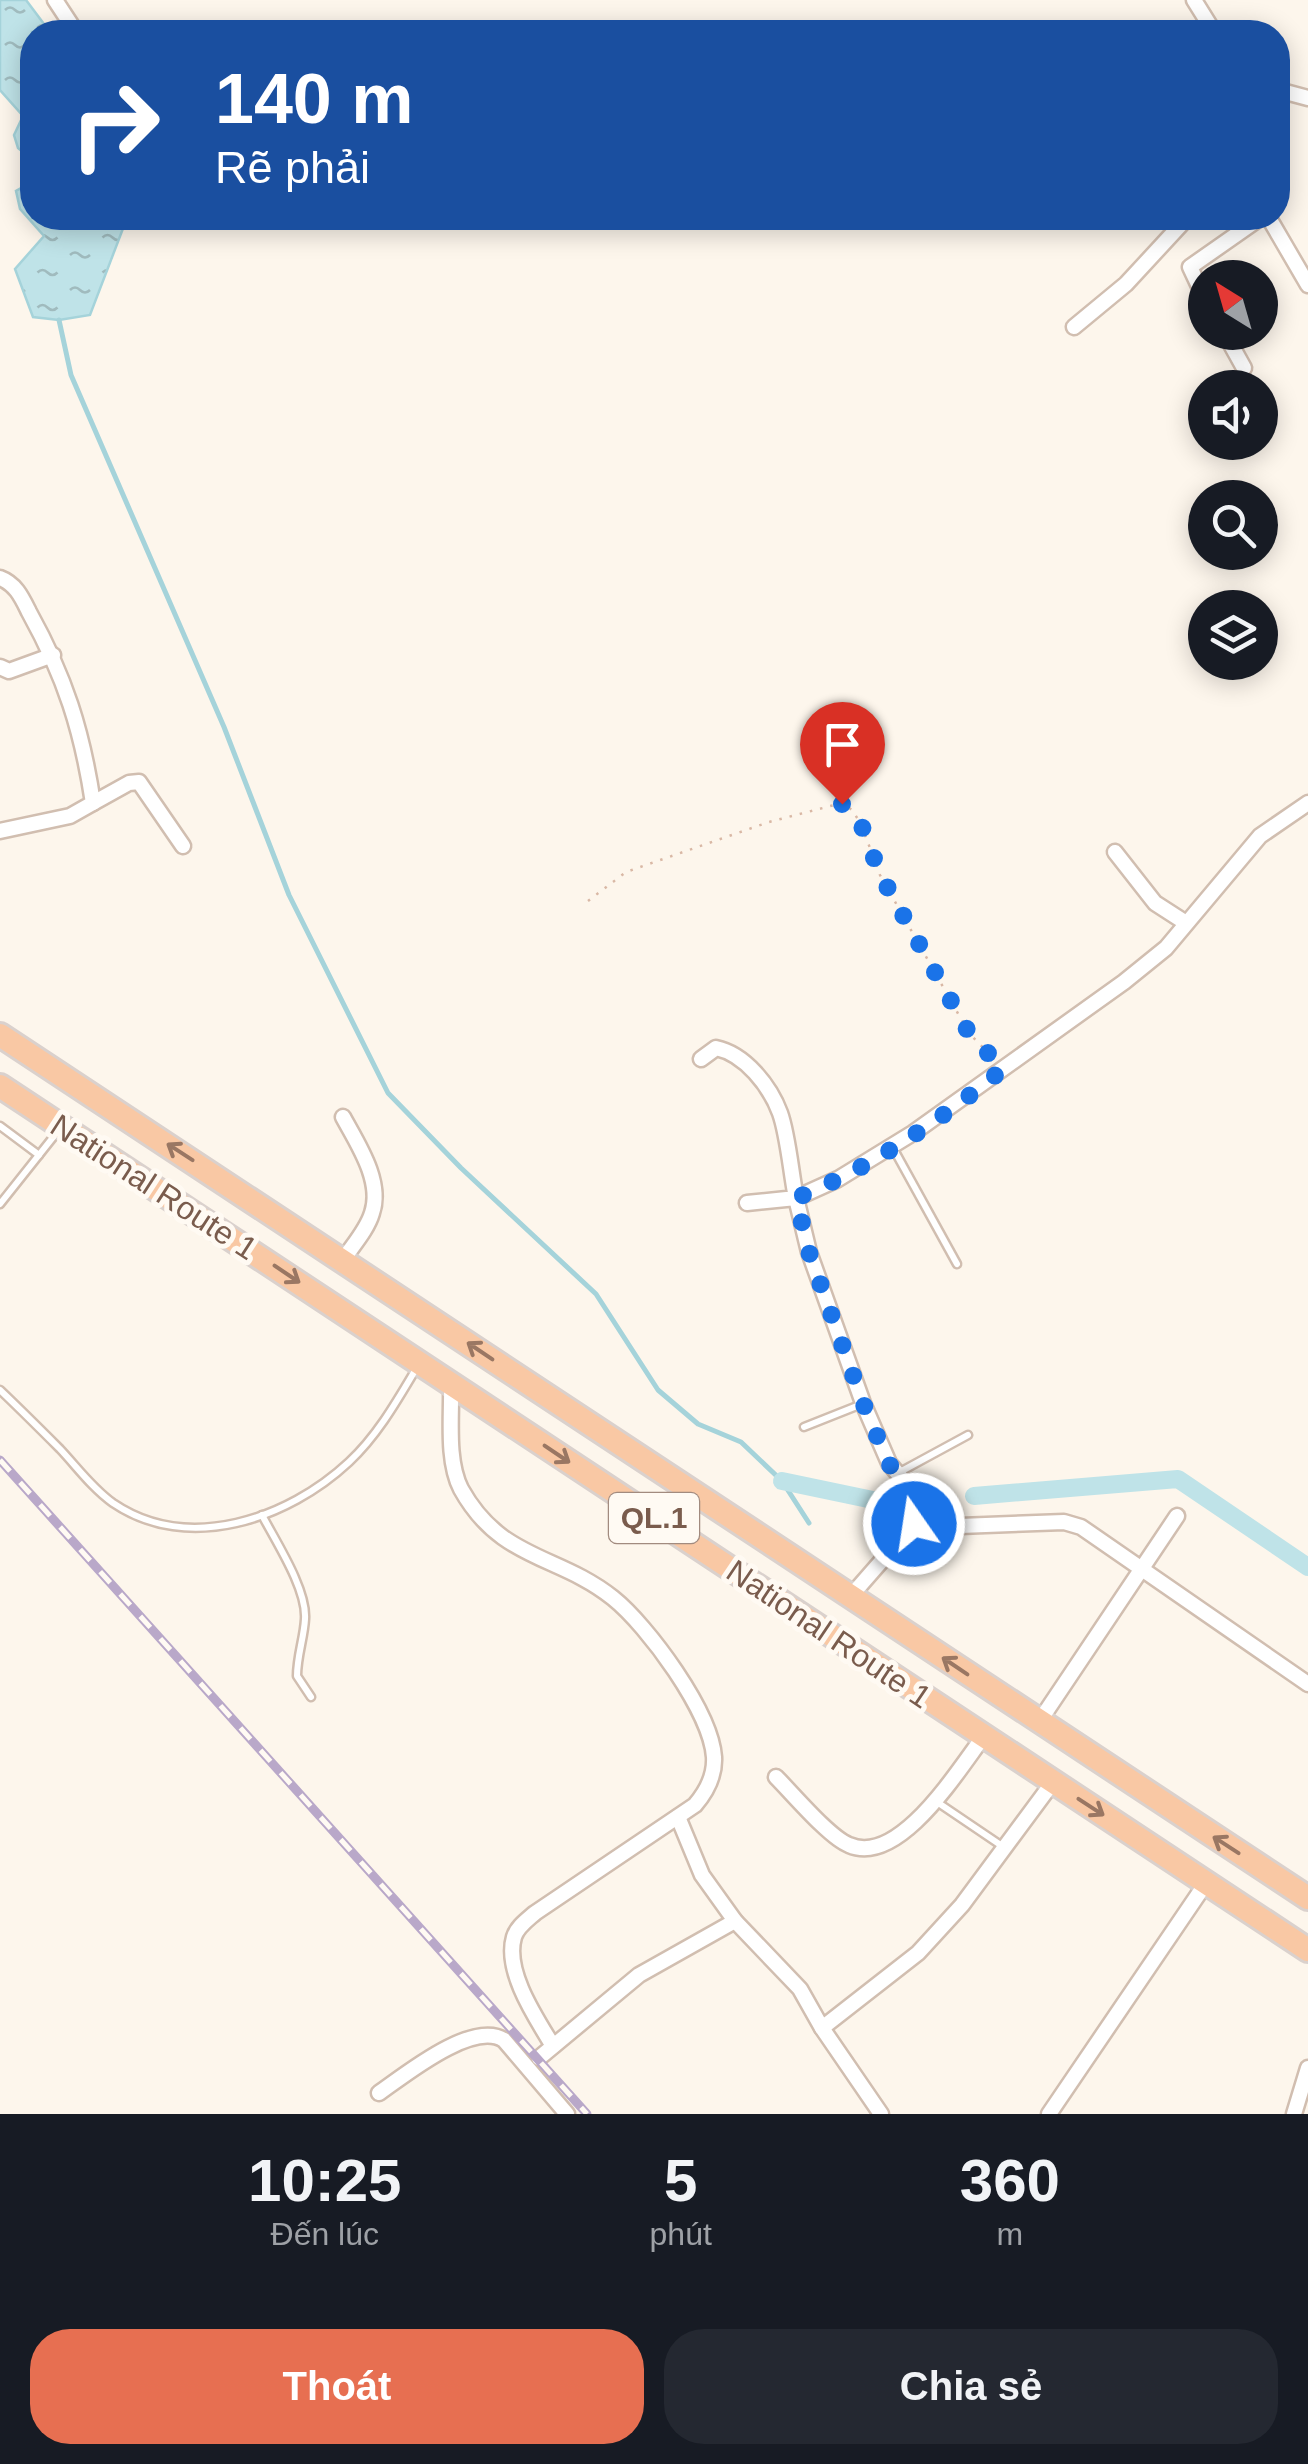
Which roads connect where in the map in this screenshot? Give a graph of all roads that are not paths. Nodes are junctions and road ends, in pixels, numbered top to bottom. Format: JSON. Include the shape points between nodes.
{"nodes":[{"id":1,"x":1176,"y":230,"type":"edge"},
{"id":2,"x":1243,"y":230,"type":"edge"},
{"id":3,"x":1276,"y":230,"type":"edge"},
{"id":4,"x":1200,"y":260,"type":"edge"},
{"id":5,"x":1308,"y":285,"type":"edge"},
{"id":6,"x":1074,"y":327,"type":"dead end"},
{"id":7,"x":1234,"y":350,"type":"edge"},
{"id":8,"x":1244,"y":368,"type":"dead end"},
{"id":9,"x":0,"y":578,"type":"edge"},
{"id":10,"x":53,"y":655,"type":"junction"},
{"id":11,"x":0,"y":666,"type":"edge"},
{"id":12,"x":93,"y":803,"type":"junction"},
{"id":13,"x":1308,"y":803,"type":"edge"},
{"id":14,"x":0,"y":831,"type":"edge"},
{"id":15,"x":183,"y":846,"type":"dead end"},
{"id":16,"x":1115,"y":852,"type":"dead end"},
{"id":17,"x":1186,"y":923,"type":"junction"},
{"id":18,"x":0,"y":1035,"type":"edge"},
{"id":19,"x":701,"y":1060,"type":"dead end"},
{"id":20,"x":0,"y":1086,"type":"edge"},
{"id":21,"x":343,"y":1117,"type":"dead end"},
{"id":22,"x":0,"y":1126,"type":"edge"},
{"id":23,"x":62,"y":1126,"type":"junction"},
{"id":24,"x":893,"y":1146,"type":"junction"},
{"id":25,"x":39,"y":1154,"type":"junction"},
{"id":26,"x":233,"y":1187,"type":"junction"},
{"id":27,"x":796,"y":1198,"type":"junction"},
{"id":28,"x":0,"y":1204,"type":"edge"},
{"id":29,"x":747,"y":1204,"type":"dead end"},
{"id":30,"x":210,"y":1223,"type":"junction"},
{"id":31,"x":344,"y":1260,"type":"junction"},
{"id":32,"x":957,"y":1264,"type":"dead end"},
{"id":33,"x":420,"y":1362,"type":"junction"},
{"id":34,"x":452,"y":1383,"type":"junction"},
{"id":35,"x":0,"y":1390,"type":"edge"},
{"id":36,"x":863,"y":1403,"type":"junction"},
{"id":37,"x":804,"y":1427,"type":"dead end"},
{"id":38,"x":968,"y":1435,"type":"dead end"},
{"id":39,"x":896,"y":1474,"type":"junction"},
{"id":40,"x":262,"y":1515,"type":"junction"},
{"id":41,"x":1177,"y":1516,"type":"dead end"},
{"id":42,"x":914,"y":1524,"type":"junction"},
{"id":43,"x":1141,"y":1570,"type":"junction"},
{"id":44,"x":850,"y":1597,"type":"junction"},
{"id":45,"x":1308,"y":1684,"type":"edge"},
{"id":46,"x":311,"y":1697,"type":"dead end"},
{"id":47,"x":1047,"y":1727,"type":"junction"},
{"id":48,"x":984,"y":1736,"type":"junction"},
{"id":49,"x":1032,"y":1768,"type":"junction"},
{"id":50,"x":776,"y":1778,"type":"dead end"},
{"id":51,"x":1053,"y":1782,"type":"junction"},
{"id":52,"x":936,"y":1801,"type":"junction"},
{"id":53,"x":678,"y":1817,"type":"junction"},
{"id":54,"x":1006,"y":1849,"type":"junction"},
{"id":55,"x":1206,"y":1883,"type":"junction"},
{"id":56,"x":1308,"y":1898,"type":"edge"},
{"id":57,"x":735,"y":1921,"type":"junction"},
{"id":58,"x":1308,"y":1950,"type":"edge"},
{"id":59,"x":826,"y":2025,"type":"junction"},
{"id":60,"x":553,"y":2046,"type":"junction"},
{"id":61,"x":539,"y":2058,"type":"dead end"},
{"id":62,"x":1308,"y":2068,"type":"edge"},
{"id":63,"x":379,"y":2093,"type":"dead end"},
{"id":64,"x":566,"y":2114,"type":"edge"},
{"id":65,"x":881,"y":2114,"type":"edge"},
{"id":66,"x":1050,"y":2114,"type":"edge"},
{"id":67,"x":1294,"y":2114,"type":"edge"}],
"edges":[{"from":1,"to":6,"type":"street"},
{"from":2,"to":4,"type":"street"},
{"from":3,"to":5,"type":"street"},
{"from":7,"to":8,"type":"street"},
{"from":9,"to":10,"type":"street","via":[[20,593]]},
{"from":10,"to":11,"type":"street","via":[[9,671]]},
{"from":10,"to":12,"type":"street","via":[[74,709]]},
{"from":12,"to":14,"type":"street","via":[[70,816]]},
{"from":12,"to":15,"type":"street","via":[[139,782]]},
{"from":13,"to":17,"type":"street","via":[[1260,836]]},
{"from":16,"to":17,"type":"street","via":[[1155,903]]},
{"from":17,"to":24,"type":"street","via":[[1124,982]]},
{"from":26,"to":18,"type":"highway","name":"National Route 1","number":"QL.1","one_way":true},
{"from":19,"to":27,"type":"street","via":[[720,1048],[758,1078],[779,1112]]},
{"from":20,"to":23,"type":"highway","name":"National Route 1","number":"QL.1"},
{"from":21,"to":31,"type":"street","via":[[363,1153],[374,1199]]},
{"from":22,"to":25,"type":"lane"},
{"from":23,"to":25,"type":"lane"},
{"from":23,"to":30,"type":"highway","name":"National Route 1","number":"QL.1"},
{"from":24,"to":27,"type":"street"},
{"from":24,"to":32,"type":"lane"},
{"from":25,"to":28,"type":"lane"},
{"from":26,"to":30,"type":"highway"},
{"from":26,"to":31,"type":"highway","name":"National Route 1","number":"QL.1"},
{"from":27,"to":29,"type":"street"},
{"from":27,"to":36,"type":"street"},
{"from":30,"to":33,"type":"highway","name":"National Route 1","number":"QL.1","one_way":true},
{"from":44,"to":31,"type":"highway","name":"National Route 1","number":"QL.1","one_way":true},
{"from":33,"to":34,"type":"highway","name":"National Route 1","number":"QL.1"},
{"from":33,"to":40,"type":"lane","via":[[351,1460],[322,1484]]},
{"from":34,"to":48,"type":"highway","name":"National Route 1","number":"QL.1","one_way":true},
{"from":34,"to":53,"type":"street","via":[[454,1473],[474,1506],[520,1551],[613,1598],[669,1662],[696,1706],[714,1754],[713,1771],[696,1805]]},
{"from":35,"to":40,"type":"lane","via":[[90,1484],[152,1524],[193,1529]]},
{"from":36,"to":37,"type":"lane"},
{"from":36,"to":39,"type":"street"},
{"from":38,"to":39,"type":"lane"},
{"from":39,"to":42,"type":"street","via":[[917,1498]]},
{"from":40,"to":46,"type":"lane","via":[[304,1606],[297,1676]]},
{"from":41,"to":43,"type":"street"},
{"from":42,"to":43,"type":"street","via":[[1064,1522]]},
{"from":42,"to":44,"type":"street"},
{"from":43,"to":45,"type":"street"},
{"from":43,"to":47,"type":"street"},
{"from":47,"to":44,"type":"highway","name":"National Route 1","number":"QL.1","one_way":true},
{"from":47,"to":49,"type":"highway"},
{"from":56,"to":47,"type":"highway","name":"National Route 1","number":"QL.1","one_way":true},
{"from":48,"to":49,"type":"highway","name":"National Route 1","number":"QL.1"},
{"from":48,"to":52,"type":"street"},
{"from":49,"to":51,"type":"highway","name":"National Route 1","number":"QL.1"},
{"from":50,"to":52,"type":"street","via":[[844,1844],[860,1849],[901,1835]]},
{"from":51,"to":54,"type":"street"},
{"from":51,"to":55,"type":"highway","name":"National Route 1","number":"QL.1","one_way":true},
{"from":52,"to":54,"type":"lane"},
{"from":53,"to":57,"type":"street","via":[[702,1875]]},
{"from":53,"to":60,"type":"street","via":[[534,1913],[514,1935],[518,1982]]},
{"from":54,"to":59,"type":"street","via":[[918,1953]]},
{"from":55,"to":58,"type":"highway","name":"National Route 1","number":"QL.1"},
{"from":55,"to":66,"type":"street"},
{"from":57,"to":59,"type":"street"},
{"from":57,"to":60,"type":"street","via":[[639,1976]]},
{"from":59,"to":65,"type":"street"},
{"from":60,"to":61,"type":"street"},
{"from":62,"to":67,"type":"street"},
{"from":63,"to":64,"type":"street","via":[[437,2053],[495,2034]]}]}
